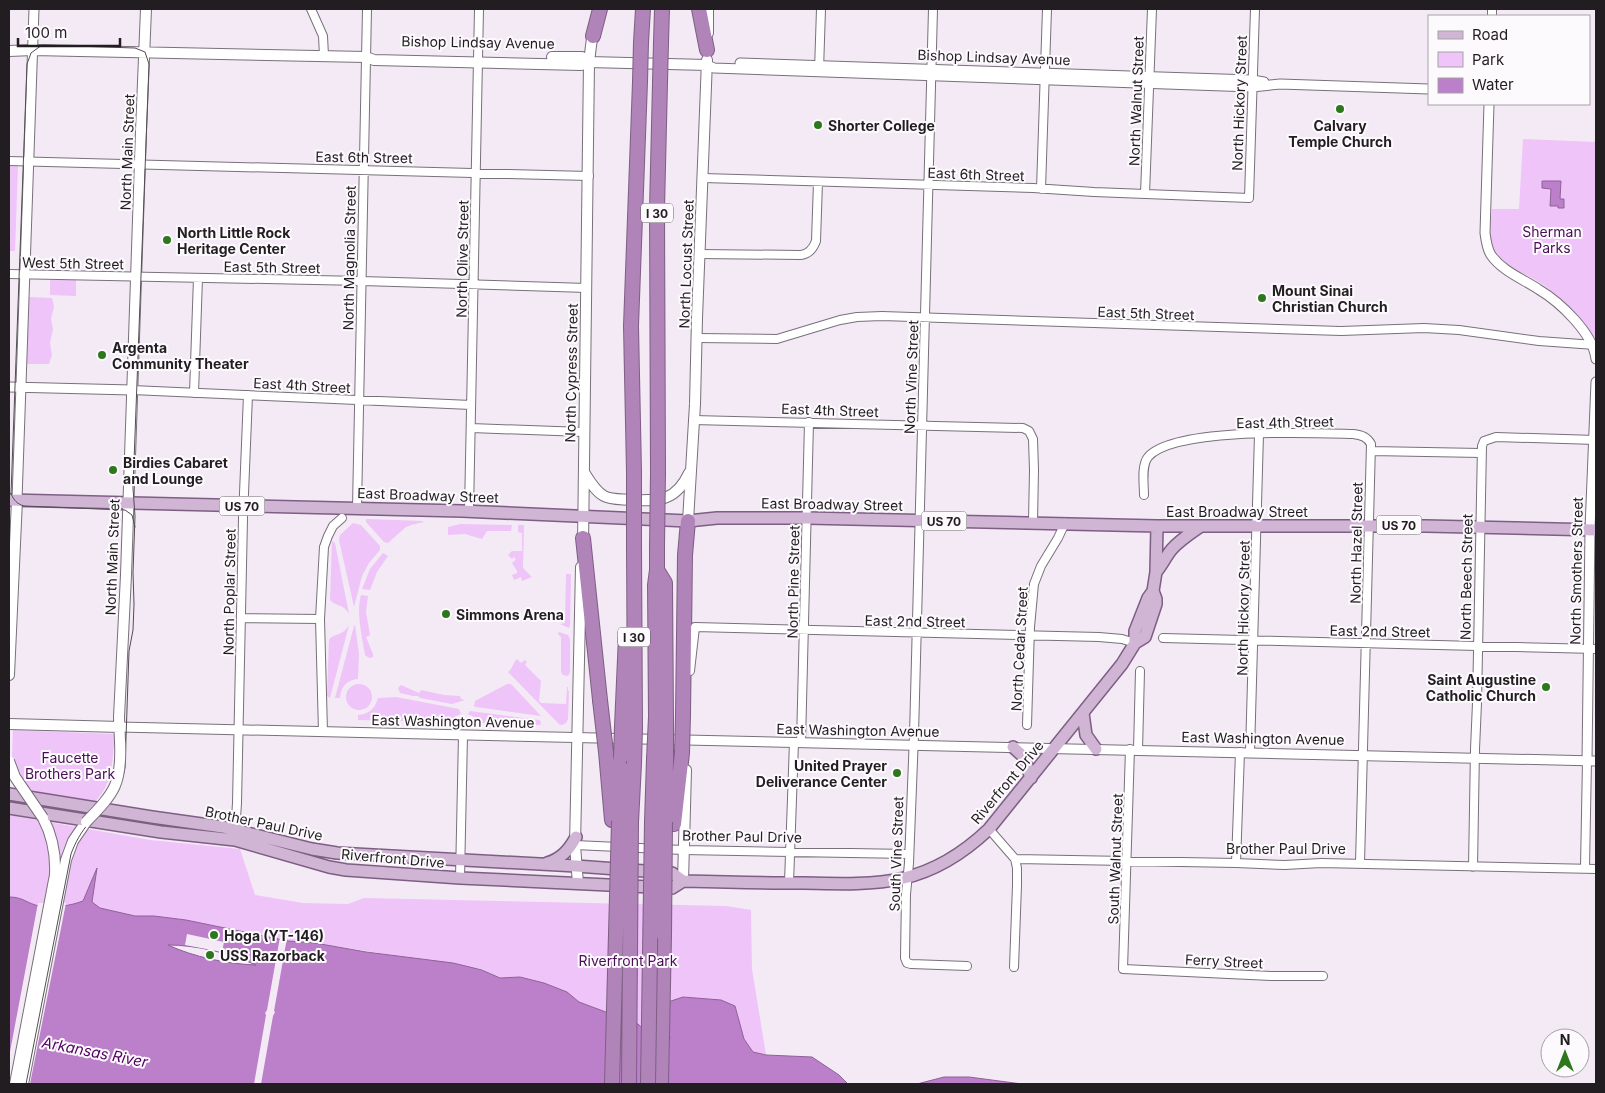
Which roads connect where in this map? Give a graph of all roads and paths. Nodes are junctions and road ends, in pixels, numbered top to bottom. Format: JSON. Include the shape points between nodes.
{"nodes":[{"id":1,"x":34,"y":9,"type":"edge"},
{"id":2,"x":146,"y":9,"type":"edge"},
{"id":3,"x":311,"y":9,"type":"edge"},
{"id":4,"x":367,"y":9,"type":"edge"},
{"id":5,"x":479,"y":9,"type":"edge"},
{"id":6,"x":593,"y":9,"type":"edge"},
{"id":7,"x":600,"y":9,"type":"edge"},
{"id":8,"x":643,"y":9,"type":"edge"},
{"id":9,"x":662,"y":9,"type":"edge"},
{"id":10,"x":699,"y":9,"type":"edge"},
{"id":11,"x":708,"y":9,"type":"edge"},
{"id":12,"x":820,"y":9,"type":"edge"},
{"id":13,"x":933,"y":9,"type":"edge"},
{"id":14,"x":1047,"y":9,"type":"edge"},
{"id":15,"x":1152,"y":9,"type":"edge"},
{"id":16,"x":1255,"y":9,"type":"edge"},
{"id":17,"x":593,"y":36,"type":"junction"},
{"id":18,"x":9,"y":46,"type":"edge"},
{"id":19,"x":33,"y":50,"type":"junction"},
{"id":20,"x":707,"y":50,"type":"junction"},
{"id":21,"x":9,"y":51,"type":"edge"},
{"id":22,"x":145,"y":52,"type":"junction"},
{"id":23,"x":324,"y":56,"type":"junction"},
{"id":24,"x":366,"y":57,"type":"junction"},
{"id":25,"x":478,"y":59,"type":"junction"},
{"id":26,"x":590,"y":62,"type":"junction"},
{"id":27,"x":707,"y":65,"type":"junction"},
{"id":28,"x":819,"y":68,"type":"junction"},
{"id":29,"x":932,"y":72,"type":"junction"},
{"id":30,"x":1045,"y":76,"type":"junction"},
{"id":31,"x":1149,"y":80,"type":"junction"},
{"id":32,"x":1252,"y":83,"type":"junction"},
{"id":33,"x":1428,"y":89,"type":"edge"},
{"id":34,"x":1489,"y":105,"type":"edge"},
{"id":35,"x":9,"y":161,"type":"edge"},
{"id":36,"x":29,"y":162,"type":"junction"},
{"id":37,"x":140,"y":164,"type":"junction"},
{"id":38,"x":364,"y":170,"type":"junction"},
{"id":39,"x":476,"y":173,"type":"junction"},
{"id":40,"x":589,"y":176,"type":"junction"},
{"id":41,"x":703,"y":178,"type":"junction"},
{"id":42,"x":818,"y":182,"type":"junction"},
{"id":43,"x":928,"y":185,"type":"junction"},
{"id":44,"x":1041,"y":189,"type":"junction"},
{"id":45,"x":1145,"y":194,"type":"junction"},
{"id":46,"x":1249,"y":198,"type":"joint"},
{"id":47,"x":700,"y":254,"type":"junction"},
{"id":48,"x":9,"y":274,"type":"edge"},
{"id":49,"x":24,"y":274,"type":"junction"},
{"id":50,"x":136,"y":277,"type":"junction"},
{"id":51,"x":198,"y":278,"type":"junction"},
{"id":52,"x":362,"y":281,"type":"junction"},
{"id":53,"x":474,"y":285,"type":"junction"},
{"id":54,"x":587,"y":288,"type":"junction"},
{"id":55,"x":925,"y":318,"type":"junction"},
{"id":56,"x":697,"y":338,"type":"junction"},
{"id":57,"x":1594,"y":345,"type":"edge"},
{"id":58,"x":1596,"y":359,"type":"edge"},
{"id":59,"x":1596,"y":382,"type":"edge"},
{"id":60,"x":9,"y":387,"type":"edge"},
{"id":61,"x":20,"y":388,"type":"junction"},
{"id":62,"x":132,"y":390,"type":"junction"},
{"id":63,"x":194,"y":393,"type":"junction"},
{"id":64,"x":248,"y":395,"type":"junction"},
{"id":65,"x":359,"y":400,"type":"junction"},
{"id":66,"x":471,"y":405,"type":"junction"},
{"id":67,"x":693,"y":420,"type":"junction"},
{"id":68,"x":809,"y":422,"type":"junction"},
{"id":69,"x":921,"y":426,"type":"junction"},
{"id":70,"x":471,"y":428,"type":"junction"},
{"id":71,"x":584,"y":432,"type":"junction"},
{"id":72,"x":1259,"y":434,"type":"junction"},
{"id":73,"x":1595,"y":440,"type":"edge"},
{"id":74,"x":1371,"y":451,"type":"junction"},
{"id":75,"x":1481,"y":453,"type":"junction"},
{"id":76,"x":691,"y":469,"type":"junction"},
{"id":77,"x":584,"y":471,"type":"junction"},
{"id":78,"x":1144,"y":495,"type":"dead end"},
{"id":79,"x":13,"y":500,"type":"edge"},
{"id":80,"x":128,"y":503,"type":"junction"},
{"id":81,"x":244,"y":506,"type":"junction"},
{"id":82,"x":356,"y":508,"type":"junction"},
{"id":83,"x":469,"y":511,"type":"junction"},
{"id":84,"x":584,"y":517,"type":"junction"},
{"id":85,"x":342,"y":518,"type":"dead end"},
{"id":86,"x":807,"y":518,"type":"junction"},
{"id":87,"x":918,"y":520,"type":"junction"},
{"id":88,"x":688,"y":521,"type":"junction"},
{"id":89,"x":1033,"y":522,"type":"junction"},
{"id":90,"x":1065,"y":523,"type":"junction"},
{"id":91,"x":1369,"y":525,"type":"junction"},
{"id":92,"x":1157,"y":526,"type":"junction"},
{"id":93,"x":1201,"y":526,"type":"junction"},
{"id":94,"x":1257,"y":526,"type":"junction"},
{"id":95,"x":1481,"y":526,"type":"junction"},
{"id":96,"x":1593,"y":529,"type":"edge"},
{"id":97,"x":583,"y":538,"type":"junction"},
{"id":98,"x":1156,"y":572,"type":"junction"},
{"id":99,"x":10,"y":612,"type":"edge"},
{"id":100,"x":241,"y":618,"type":"junction"},
{"id":101,"x":320,"y":619,"type":"junction"},
{"id":102,"x":804,"y":631,"type":"junction"},
{"id":103,"x":916,"y":633,"type":"junction"},
{"id":104,"x":1030,"y":636,"type":"junction"},
{"id":105,"x":1163,"y":638,"type":"dead end"},
{"id":106,"x":1254,"y":640,"type":"junction"},
{"id":107,"x":1135,"y":643,"type":"junction"},
{"id":108,"x":1367,"y":643,"type":"junction"},
{"id":109,"x":1478,"y":646,"type":"junction"},
{"id":110,"x":1592,"y":649,"type":"edge"},
{"id":111,"x":1140,"y":671,"type":"dead end"},
{"id":112,"x":9,"y":675,"type":"edge"},
{"id":113,"x":1083,"y":714,"type":"junction"},
{"id":114,"x":9,"y":724,"type":"edge"},
{"id":115,"x":1027,"y":725,"type":"dead end"},
{"id":116,"x":120,"y":727,"type":"junction"},
{"id":117,"x":628,"y":727,"type":"junction"},
{"id":118,"x":238,"y":730,"type":"junction"},
{"id":119,"x":323,"y":732,"type":"junction"},
{"id":120,"x":463,"y":735,"type":"junction"},
{"id":121,"x":577,"y":738,"type":"junction"},
{"id":122,"x":797,"y":743,"type":"junction"},
{"id":123,"x":913,"y":745,"type":"junction"},
{"id":124,"x":684,"y":746,"type":"junction"},
{"id":125,"x":1013,"y":747,"type":"junction"},
{"id":126,"x":1055,"y":748,"type":"junction"},
{"id":127,"x":1096,"y":749,"type":"junction"},
{"id":128,"x":1134,"y":749,"type":"junction"},
{"id":129,"x":1240,"y":752,"type":"junction"},
{"id":130,"x":1250,"y":752,"type":"junction"},
{"id":131,"x":1363,"y":754,"type":"junction"},
{"id":132,"x":1475,"y":757,"type":"junction"},
{"id":133,"x":1592,"y":760,"type":"edge"},
{"id":134,"x":9,"y":762,"type":"edge"},
{"id":135,"x":1031,"y":778,"type":"junction"},
{"id":136,"x":9,"y":794,"type":"edge"},
{"id":137,"x":9,"y":808,"type":"edge"},
{"id":138,"x":621,"y":821,"type":"junction"},
{"id":139,"x":664,"y":823,"type":"junction"},
{"id":140,"x":989,"y":829,"type":"junction"},
{"id":141,"x":235,"y":835,"type":"junction"},
{"id":142,"x":575,"y":841,"type":"junction"},
{"id":143,"x":683,"y":850,"type":"junction"},
{"id":144,"x":790,"y":852,"type":"junction"},
{"id":145,"x":909,"y":854,"type":"junction"},
{"id":146,"x":460,"y":859,"type":"junction"},
{"id":147,"x":1015,"y":859,"type":"junction"},
{"id":148,"x":1127,"y":860,"type":"junction"},
{"id":149,"x":1236,"y":863,"type":"junction"},
{"id":150,"x":1360,"y":863,"type":"junction"},
{"id":151,"x":544,"y":864,"type":"junction"},
{"id":152,"x":576,"y":866,"type":"junction"},
{"id":153,"x":1474,"y":866,"type":"junction"},
{"id":154,"x":1585,"y":868,"type":"junction"},
{"id":155,"x":1596,"y":869,"type":"edge"},
{"id":156,"x":460,"y":878,"type":"junction"},
{"id":157,"x":908,"y":878,"type":"junction"},
{"id":158,"x":683,"y":882,"type":"junction"},
{"id":159,"x":789,"y":883,"type":"junction"},
{"id":160,"x":578,"y":884,"type":"junction"},
{"id":161,"x":967,"y":966,"type":"dead end"},
{"id":162,"x":1014,"y":966,"type":"dead end"},
{"id":163,"x":1123,"y":969,"type":"joint"},
{"id":164,"x":1323,"y":976,"type":"dead end"},
{"id":165,"x":14,"y":1084,"type":"edge"},
{"id":166,"x":23,"y":1084,"type":"edge"},
{"id":167,"x":612,"y":1084,"type":"edge"},
{"id":168,"x":629,"y":1084,"type":"edge"},
{"id":169,"x":648,"y":1084,"type":"edge"},
{"id":170,"x":662,"y":1084,"type":"edge"}],
"edges":[{"from":1,"to":19,"type":"street"},
{"from":2,"to":22,"type":"main road","name":"North Main Street"},
{"from":3,"to":23,"type":"street","via":[[324,36]]},
{"from":4,"to":24,"type":"street","name":"North Magnolia Street"},
{"from":5,"to":25,"type":"street","name":"North Olive Street"},
{"from":6,"to":17,"type":"main road","name":"North Cypress Street"},
{"from":7,"to":17,"type":"highway"},
{"from":8,"to":117,"type":"highway","number":"I 30","bridge":true,"via":[[632,317],[634,546]]},
{"from":9,"to":139,"type":"highway","number":"I 30","bridge":true,"via":[[657,209],[655,585]]},
{"from":10,"to":20,"type":"highway"},
{"from":11,"to":20,"type":"main road","name":"North Locust Street"},
{"from":12,"to":28,"type":"street"},
{"from":13,"to":29,"type":"street","name":"North Vine Street"},
{"from":14,"to":30,"type":"street"},
{"from":15,"to":31,"type":"street","name":"North Walnut Street"},
{"from":16,"to":32,"type":"street","name":"North Hickory Street"},
{"from":17,"to":26,"type":"main road","name":"North Cypress Street"},
{"from":18,"to":19,"type":"main road"},
{"from":19,"to":21,"type":"main road"},
{"from":19,"to":22,"type":"main road","name":"Bishop Lindsay Avenue"},
{"from":19,"to":36,"type":"street"},
{"from":20,"to":27,"type":"main road","name":"North Locust Street"},
{"from":22,"to":23,"type":"main road","name":"Bishop Lindsay Avenue"},
{"from":22,"to":37,"type":"main road","name":"North Main Street"},
{"from":23,"to":24,"type":"main road","name":"Bishop Lindsay Avenue"},
{"from":24,"to":25,"type":"main road","name":"Bishop Lindsay Avenue","via":[[375,54]]},
{"from":24,"to":38,"type":"street","name":"North Magnolia Street"},
{"from":25,"to":26,"type":"main road","name":"Bishop Lindsay Avenue","via":[[582,57]]},
{"from":25,"to":39,"type":"street","name":"North Olive Street"},
{"from":26,"to":27,"type":"main road","name":"Bishop Lindsay Avenue"},
{"from":26,"to":40,"type":"main road","name":"North Cypress Street"},
{"from":27,"to":28,"type":"street","name":"Bishop Lindsay Avenue","via":[[715,62]]},
{"from":27,"to":41,"type":"main road","name":"North Locust Street"},
{"from":28,"to":29,"type":"street","name":"Bishop Lindsay Avenue"},
{"from":29,"to":30,"type":"street","name":"Bishop Lindsay Avenue"},
{"from":29,"to":43,"type":"street","name":"North Vine Street"},
{"from":30,"to":31,"type":"street","name":"Bishop Lindsay Avenue"},
{"from":30,"to":44,"type":"street"},
{"from":31,"to":32,"type":"street","name":"Bishop Lindsay Avenue"},
{"from":31,"to":45,"type":"street","name":"North Walnut Street"},
{"from":32,"to":33,"type":"street","name":"Bishop Lindsay Avenue"},
{"from":32,"to":46,"type":"street","name":"North Hickory Street"},
{"from":34,"to":57,"type":"street","via":[[1486,245],[1501,266],[1550,297]]},
{"from":35,"to":36,"type":"street","name":"East 6th Street"},
{"from":36,"to":37,"type":"street","name":"East 6th Street"},
{"from":36,"to":49,"type":"street"},
{"from":37,"to":38,"type":"street","name":"East 6th Street"},
{"from":37,"to":50,"type":"main road","name":"North Main Street"},
{"from":38,"to":39,"type":"street","name":"East 6th Street"},
{"from":38,"to":52,"type":"street","name":"North Magnolia Street"},
{"from":39,"to":40,"type":"street","name":"East 6th Street"},
{"from":39,"to":53,"type":"street","name":"North Olive Street"},
{"from":40,"to":54,"type":"main road","name":"North Cypress Street"},
{"from":41,"to":42,"type":"street","name":"East 6th Street"},
{"from":41,"to":47,"type":"main road","name":"North Locust Street"},
{"from":42,"to":43,"type":"street","name":"East 6th Street"},
{"from":42,"to":47,"type":"street","via":[[815,243],[811,250],[804,254]]},
{"from":43,"to":44,"type":"street","name":"East 6th Street"},
{"from":43,"to":55,"type":"street","name":"North Vine Street"},
{"from":44,"to":45,"type":"street","name":"East 6th Street"},
{"from":45,"to":46,"type":"street","name":"East 6th Street"},
{"from":47,"to":56,"type":"main road","name":"North Locust Street"},
{"from":48,"to":49,"type":"street","name":"West 5th Street"},
{"from":49,"to":50,"type":"street","name":"West 5th Street"},
{"from":49,"to":61,"type":"street"},
{"from":50,"to":51,"type":"street","name":"East 5th Street"},
{"from":50,"to":62,"type":"main road","name":"North Main Street"},
{"from":51,"to":52,"type":"street","name":"East 5th Street"},
{"from":51,"to":63,"type":"street"},
{"from":52,"to":53,"type":"street","name":"East 5th Street"},
{"from":52,"to":65,"type":"street","name":"North Magnolia Street"},
{"from":53,"to":54,"type":"street","name":"East 5th Street"},
{"from":53,"to":66,"type":"street","name":"North Olive Street"},
{"from":54,"to":71,"type":"main road","name":"North Cypress Street"},
{"from":55,"to":56,"type":"street","name":"East 5th Street","via":[[858,317],[777,339]]},
{"from":55,"to":57,"type":"street","name":"East 5th Street","via":[[1341,331],[1424,328]]},
{"from":55,"to":69,"type":"street","name":"North Vine Street"},
{"from":56,"to":67,"type":"main road","name":"North Locust Street"},
{"from":57,"to":58,"type":"street"},
{"from":59,"to":73,"type":"street","name":"North Smothers Street"},
{"from":60,"to":61,"type":"street"},
{"from":61,"to":62,"type":"street"},
{"from":61,"to":79,"type":"street"},
{"from":62,"to":63,"type":"street","name":"East 4th Street"},
{"from":62,"to":80,"type":"main road","name":"North Main Street"},
{"from":63,"to":64,"type":"street","name":"East 4th Street"},
{"from":64,"to":65,"type":"street","name":"East 4th Street"},
{"from":64,"to":81,"type":"street","name":"North Poplar Street"},
{"from":65,"to":66,"type":"street","name":"East 4th Street"},
{"from":65,"to":82,"type":"street","name":"North Magnolia Street"},
{"from":66,"to":70,"type":"street","name":"North Olive Street"},
{"from":67,"to":68,"type":"street","name":"East 4th Street"},
{"from":67,"to":76,"type":"main road","name":"North Locust Street"},
{"from":68,"to":69,"type":"street","name":"East 4th Street"},
{"from":68,"to":86,"type":"street","name":"North Pine Street"},
{"from":69,"to":87,"type":"street","name":"North Vine Street"},
{"from":69,"to":89,"type":"street","name":"East 4th Street","via":[[1027,429],[1033,439]]},
{"from":70,"to":71,"type":"street"},
{"from":70,"to":83,"type":"street","name":"North Olive Street"},
{"from":71,"to":77,"type":"main road","name":"North Cypress Street"},
{"from":72,"to":74,"type":"street","name":"East 4th Street","via":[[1359,434],[1368,439]]},
{"from":72,"to":78,"type":"street","name":"East 4th Street","via":[[1179,442],[1153,453],[1144,466]]},
{"from":72,"to":94,"type":"street","name":"North Hickory Street"},
{"from":73,"to":75,"type":"street","via":[[1496,437],[1484,441]]},
{"from":73,"to":96,"type":"street","name":"North Smothers Street"},
{"from":74,"to":75,"type":"street"},
{"from":74,"to":91,"type":"street","name":"North Hazel Street"},
{"from":75,"to":95,"type":"street","name":"North Beech Street"},
{"from":76,"to":77,"type":"main road","via":[[684,485],[675,493],[664,500],[646,501],[604,496]]},
{"from":76,"to":88,"type":"main road","name":"North Locust Street"},
{"from":77,"to":84,"type":"main road","name":"North Cypress Street"},
{"from":79,"to":80,"type":"main road","number":"US 70"},
{"from":79,"to":99,"type":"main road"},
{"from":80,"to":81,"type":"main road","name":"East Broadway Street","number":"US 70"},
{"from":80,"to":116,"type":"main road","name":"North Main Street"},
{"from":81,"to":82,"type":"main road","name":"East Broadway Street","number":"US 70"},
{"from":81,"to":100,"type":"street","name":"North Poplar Street"},
{"from":82,"to":83,"type":"main road","name":"East Broadway Street","number":"US 70"},
{"from":83,"to":84,"type":"main road","name":"East Broadway Street","number":"US 70"},
{"from":84,"to":88,"type":"main road","name":"East Broadway Street","number":"US 70"},
{"from":84,"to":97,"type":"main road","name":"North Cypress Street"},
{"from":85,"to":101,"type":"street","via":[[333,526],[324,548]]},
{"from":86,"to":87,"type":"main road","name":"East Broadway Street","number":"US 70"},
{"from":86,"to":88,"type":"main road","name":"East Broadway Street","number":"US 70"},
{"from":86,"to":102,"type":"street","name":"North Pine Street"},
{"from":87,"to":89,"type":"main road","name":"East Broadway Street","number":"US 70"},
{"from":87,"to":103,"type":"street","name":"North Vine Street"},
{"from":88,"to":124,"type":"highway","bridge":true},
{"from":89,"to":90,"type":"main road","name":"East Broadway Street","number":"US 70"},
{"from":90,"to":92,"type":"main road","name":"East Broadway Street","number":"US 70"},
{"from":90,"to":104,"type":"street","name":"North Cedar Street","via":[[1036,579]]},
{"from":91,"to":94,"type":"main road","name":"East Broadway Street","number":"US 70"},
{"from":91,"to":95,"type":"main road","name":"East Broadway Street","number":"US 70"},
{"from":91,"to":108,"type":"street","name":"North Hazel Street"},
{"from":92,"to":93,"type":"main road","name":"East Broadway Street","number":"US 70"},
{"from":92,"to":98,"type":"main road","name":"Riverfront Drive"},
{"from":93,"to":94,"type":"main road","name":"East Broadway Street","number":"US 70"},
{"from":93,"to":98,"type":"main road","via":[[1170,550]]},
{"from":94,"to":106,"type":"street","name":"North Hickory Street"},
{"from":95,"to":96,"type":"main road","name":"East Broadway Street","number":"US 70"},
{"from":95,"to":109,"type":"street","name":"North Beech Street"},
{"from":96,"to":110,"type":"street","name":"North Smothers Street"},
{"from":97,"to":121,"type":"main road","name":"North Cypress Street"},
{"from":97,"to":138,"type":"highway","bridge":true,"via":[[606,752]]},
{"from":98,"to":107,"type":"main road","name":"Riverfront Drive","via":[[1153,591],[1135,631]]},
{"from":99,"to":112,"type":"main road"},
{"from":100,"to":101,"type":"street"},
{"from":100,"to":118,"type":"street","name":"North Poplar Street"},
{"from":101,"to":119,"type":"street"},
{"from":102,"to":103,"type":"street","name":"East 2nd Street"},
{"from":102,"to":122,"type":"street","name":"North Pine Street"},
{"from":102,"to":124,"type":"street","name":"East 2nd Street","via":[[694,627]]},
{"from":103,"to":104,"type":"street","name":"East 2nd Street"},
{"from":103,"to":123,"type":"street","name":"North Vine Street"},
{"from":104,"to":107,"type":"street","name":"East 2nd Street","via":[[1099,637]]},
{"from":104,"to":115,"type":"street","name":"North Cedar Street"},
{"from":105,"to":106,"type":"street","name":"East 2nd Street"},
{"from":106,"to":108,"type":"street","name":"East 2nd Street"},
{"from":106,"to":130,"type":"street","name":"North Hickory Street"},
{"from":107,"to":113,"type":"main road","name":"Riverfront Drive"},
{"from":108,"to":109,"type":"street","name":"East 2nd Street"},
{"from":108,"to":131,"type":"street","name":"North Hazel Street"},
{"from":109,"to":110,"type":"street","name":"East 2nd Street"},
{"from":109,"to":132,"type":"street","name":"North Beech Street"},
{"from":110,"to":133,"type":"street","name":"North Smothers Street"},
{"from":111,"to":128,"type":"street"},
{"from":113,"to":126,"type":"main road","name":"Riverfront Drive"},
{"from":113,"to":127,"type":"main road","via":[[1086,735]]},
{"from":114,"to":116,"type":"main road"},
{"from":116,"to":118,"type":"street","name":"East Washington Avenue"},
{"from":116,"to":166,"type":"main road","name":"North Main Street","bridge":true,"via":[[121,762],[116,784],[105,802],[82,827],[69,850]]},
{"from":117,"to":138,"type":"highway","bridge":true,"via":[[621,757]]},
{"from":117,"to":138,"type":"highway","number":"I 30","bridge":true,"via":[[634,764]]},
{"from":118,"to":119,"type":"street","name":"East Washington Avenue"},
{"from":118,"to":141,"type":"street","name":"North Poplar Street"},
{"from":119,"to":120,"type":"street","name":"East Washington Avenue"},
{"from":120,"to":121,"type":"street","name":"East Washington Avenue"},
{"from":120,"to":146,"type":"street"},
{"from":121,"to":124,"type":"street","name":"East Washington Avenue"},
{"from":121,"to":142,"type":"main road","name":"North Cypress Street"},
{"from":122,"to":123,"type":"street","name":"East Washington Avenue"},
{"from":122,"to":124,"type":"street","name":"East Washington Avenue"},
{"from":122,"to":144,"type":"street","name":"North Pine Street"},
{"from":123,"to":125,"type":"street","name":"East Washington Avenue"},
{"from":123,"to":145,"type":"street","name":"South Vine Street"},
{"from":124,"to":139,"type":"highway"},
{"from":124,"to":143,"type":"main road"},
{"from":125,"to":126,"type":"street","name":"East Washington Avenue"},
{"from":125,"to":135,"type":"main road","via":[[1024,757]]},
{"from":126,"to":127,"type":"street","name":"East Washington Avenue"},
{"from":126,"to":135,"type":"main road","name":"Riverfront Drive"},
{"from":127,"to":128,"type":"street","name":"East Washington Avenue"},
{"from":128,"to":129,"type":"street","name":"East Washington Avenue"},
{"from":128,"to":148,"type":"street","name":"South Walnut Street"},
{"from":129,"to":130,"type":"street","name":"East Washington Avenue"},
{"from":129,"to":149,"type":"street"},
{"from":130,"to":131,"type":"street","name":"East Washington Avenue"},
{"from":131,"to":132,"type":"street","name":"East Washington Avenue"},
{"from":131,"to":150,"type":"street","name":"North Hazel Street"},
{"from":132,"to":133,"type":"street","name":"East Washington Avenue"},
{"from":132,"to":153,"type":"street","name":"North Beech Street"},
{"from":133,"to":154,"type":"street"},
{"from":134,"to":165,"type":"main road","bridge":true,"via":[[48,827],[56,860]]},
{"from":135,"to":140,"type":"main road","name":"Riverfront Drive"},
{"from":136,"to":141,"type":"main road","name":"Brother Paul Drive"},
{"from":137,"to":141,"type":"main road","name":"Riverfront Drive","via":[[161,832]]},
{"from":138,"to":167,"type":"highway","bridge":true,"via":[[612,873],[617,880]]},
{"from":138,"to":168,"type":"highway","number":"I 30","bridge":true},
{"from":139,"to":169,"type":"highway","number":"I 30","bridge":true},
{"from":139,"to":170,"type":"highway","bridge":true},
{"from":140,"to":147,"type":"street"},
{"from":140,"to":157,"type":"main road","name":"Riverfront Drive","via":[[953,858]]},
{"from":141,"to":146,"type":"main road","name":"Brother Paul Drive","via":[[331,852]]},
{"from":141,"to":156,"type":"main road","name":"Riverfront Drive","via":[[293,857],[346,870]]},
{"from":142,"to":143,"type":"street","name":"Brother Paul Drive"},
{"from":142,"to":151,"type":"main road","via":[[559,858]]},
{"from":142,"to":152,"type":"main road","name":"North Cypress Street"},
{"from":143,"to":144,"type":"street","name":"Brother Paul Drive"},
{"from":143,"to":158,"type":"main road"},
{"from":144,"to":145,"type":"street","name":"Brother Paul Drive"},
{"from":144,"to":159,"type":"street","name":"North Pine Street"},
{"from":145,"to":157,"type":"street","name":"South Vine Street"},
{"from":146,"to":151,"type":"main road","name":"Riverfront Drive"},
{"from":146,"to":156,"type":"street"},
{"from":147,"to":148,"type":"street","name":"Brother Paul Drive"},
{"from":147,"to":162,"type":"street"},
{"from":148,"to":149,"type":"street","name":"Brother Paul Drive"},
{"from":148,"to":163,"type":"street","name":"South Walnut Street"},
{"from":149,"to":150,"type":"street","name":"Brother Paul Drive"},
{"from":150,"to":153,"type":"street","name":"Brother Paul Drive"},
{"from":151,"to":152,"type":"main road","name":"Riverfront Drive"},
{"from":152,"to":158,"type":"main road","name":"Riverfront Drive","via":[[672,873]]},
{"from":152,"to":160,"type":"main road","name":"North Cypress Street"},
{"from":153,"to":154,"type":"street","name":"Brother Paul Drive"},
{"from":154,"to":155,"type":"street","name":"Brother Paul Drive"},
{"from":156,"to":160,"type":"main road","name":"Riverfront Drive"},
{"from":157,"to":159,"type":"main road","name":"Riverfront Drive","via":[[874,884]]},
{"from":157,"to":161,"type":"street","name":"South Vine Street","via":[[907,964]]},
{"from":158,"to":159,"type":"main road","name":"Riverfront Drive"},
{"from":158,"to":160,"type":"main road","name":"Riverfront Drive","via":[[672,888]]},
{"from":163,"to":164,"type":"street","name":"Ferry Street"}]}
